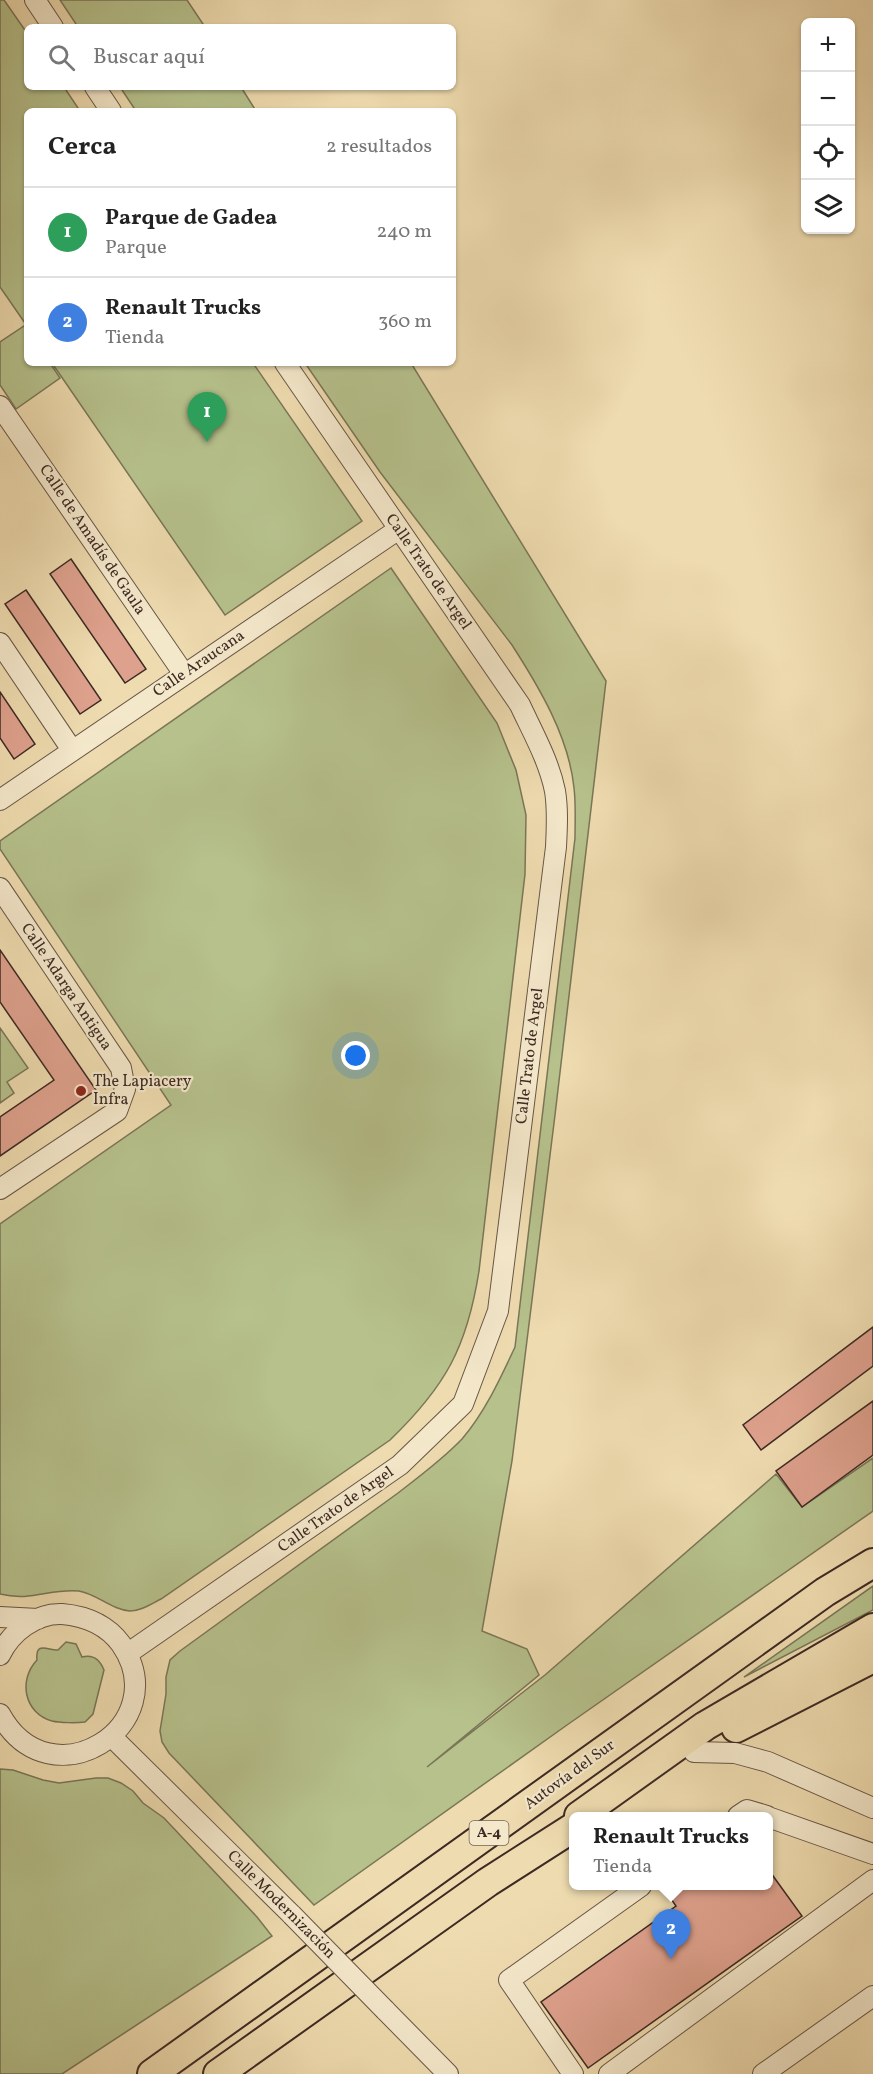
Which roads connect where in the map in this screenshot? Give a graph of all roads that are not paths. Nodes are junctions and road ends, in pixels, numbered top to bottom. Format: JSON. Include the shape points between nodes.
{"nodes":[{"id":1,"x":35,"y":0,"type":"edge"},
{"id":2,"x":51,"y":24,"type":"edge"},
{"id":3,"x":97,"y":90,"type":"edge"},
{"id":4,"x":109,"y":108,"type":"edge"},
{"id":5,"x":287,"y":366,"type":"edge"},
{"id":6,"x":0,"y":406,"type":"edge"},
{"id":7,"x":399,"y":529,"type":"junction"},
{"id":8,"x":0,"y":644,"type":"edge"},
{"id":9,"x":184,"y":674,"type":"junction"},
{"id":10,"x":72,"y":750,"type":"junction"},
{"id":11,"x":0,"y":800,"type":"edge"},
{"id":12,"x":0,"y":888,"type":"edge"},
{"id":13,"x":0,"y":1189,"type":"edge"},
{"id":14,"x":873,"y":1556,"type":"edge"},
{"id":15,"x":873,"y":1563,"type":"edge"},
{"id":16,"x":825,"y":1592,"type":"junction"},
{"id":17,"x":0,"y":1617,"type":"edge"},
{"id":18,"x":38,"y":1619,"type":"junction"},
{"id":19,"x":873,"y":1628,"type":"edge"},
{"id":20,"x":127,"y":1654,"type":"junction"},
{"id":21,"x":0,"y":1655,"type":"edge"},
{"id":22,"x":873,"y":1658,"type":"edge"},
{"id":23,"x":873,"y":1674,"type":"edge"},
{"id":24,"x":0,"y":1714,"type":"edge"},
{"id":25,"x":754,"y":1719,"type":"junction"},
{"id":26,"x":112,"y":1737,"type":"junction"},
{"id":27,"x":20,"y":1740,"type":"junction"},
{"id":28,"x":0,"y":1742,"type":"edge"},
{"id":29,"x":694,"y":1752,"type":"junction"},
{"id":30,"x":873,"y":1808,"type":"edge"},
{"id":31,"x":585,"y":1812,"type":"edge"},
{"id":32,"x":596,"y":1812,"type":"edge"},
{"id":33,"x":773,"y":1819,"type":"edge"},
{"id":34,"x":569,"y":1823,"type":"edge"},
{"id":35,"x":569,"y":1830,"type":"edge"},
{"id":36,"x":873,"y":1854,"type":"edge"},
{"id":37,"x":873,"y":1880,"type":"edge"},
{"id":38,"x":488,"y":1882,"type":"junction"},
{"id":39,"x":635,"y":1890,"type":"edge"},
{"id":40,"x":873,"y":1996,"type":"edge"},
{"id":41,"x":152,"y":2074,"type":"edge"},
{"id":42,"x":218,"y":2074,"type":"edge"},
{"id":43,"x":448,"y":2074,"type":"edge"},
{"id":44,"x":573,"y":2074,"type":"edge"},
{"id":45,"x":609,"y":2074,"type":"edge"},
{"id":46,"x":762,"y":2074,"type":"edge"}],
"edges":[{"from":1,"to":2,"type":"street"},
{"from":3,"to":4,"type":"street"},
{"from":5,"to":7,"type":"street","name":"Calle Trato de Argel"},
{"from":6,"to":9,"type":"street","name":"Calle de Amadís de Gaula"},
{"from":7,"to":9,"type":"street","name":"Calle Araucana"},
{"from":7,"to":20,"type":"street","name":"Calle Trato de Argel","via":[[520,705],[542,750],[555,790],[556,847],[498,1311],[463,1404],[400,1465]]},
{"from":8,"to":10,"type":"street"},
{"from":9,"to":10,"type":"street","name":"Calle Araucana"},
{"from":10,"to":11,"type":"street","name":"Calle Araucana"},
{"from":12,"to":13,"type":"street","name":"Calle Adarga Antigua","via":[[121,1068],[125,1089],[117,1111]]},
{"from":14,"to":16,"type":"highway"},
{"from":15,"to":16,"type":"highway","name":"Autovía del Sur","number":"A-4"},
{"from":16,"to":41,"type":"highway","name":"Autovía del Sur","number":"A-4"},
{"from":17,"to":18,"type":"street"},
{"from":18,"to":20,"type":"street","via":[[58,1614],[79,1616],[115,1636]]},
{"from":18,"to":21,"type":"street","via":[[13,1636]]},
{"from":19,"to":31,"type":"highway","via":[[705,1726]]},
{"from":20,"to":26,"type":"street","via":[[134,1675],[133,1698],[126,1719]]},
{"from":22,"to":25,"type":"highway"},
{"from":23,"to":25,"type":"highway","via":[[809,1706]]},
{"from":24,"to":27,"type":"street"},
{"from":25,"to":29,"type":"highway"},
{"from":26,"to":27,"type":"street","via":[[96,1749],[77,1755],[37,1750]]},
{"from":26,"to":43,"type":"street","name":"Calle Modernización","bridge":true},
{"from":27,"to":28,"type":"street"},
{"from":29,"to":30,"type":"street","via":[[735,1753],[768,1762]]},
{"from":29,"to":32,"type":"highway"},
{"from":33,"to":36,"type":"street"},
{"from":34,"to":38,"type":"highway"},
{"from":35,"to":38,"type":"highway","number":"A-4"},
{"from":37,"to":45,"type":"street"},
{"from":38,"to":42,"type":"highway","number":"A-4"},
{"from":39,"to":44,"type":"street","via":[[509,1980]]},
{"from":40,"to":46,"type":"street"}]}
